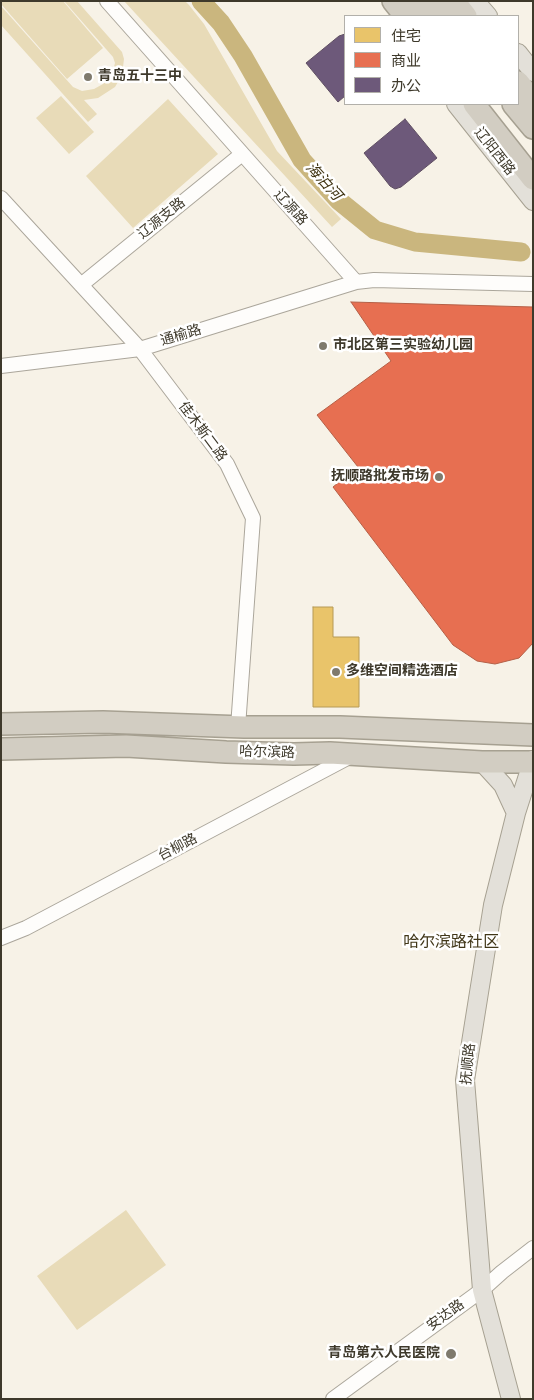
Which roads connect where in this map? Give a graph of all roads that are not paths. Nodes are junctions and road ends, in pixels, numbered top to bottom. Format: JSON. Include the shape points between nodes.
{"nodes":[{"id":1,"x":107,"y":1,"type":"edge"},
{"id":2,"x":383,"y":1,"type":"edge"},
{"id":3,"x":393,"y":1,"type":"edge"},
{"id":4,"x":410,"y":1,"type":"edge"},
{"id":5,"x":432,"y":1,"type":"edge"},
{"id":6,"x":454,"y":1,"type":"edge"},
{"id":7,"x":475,"y":1,"type":"edge"},
{"id":8,"x":391,"y":15,"type":"edge"},
{"id":9,"x":404,"y":15,"type":"edge"},
{"id":10,"x":421,"y":15,"type":"edge"},
{"id":11,"x":443,"y":15,"type":"edge"},
{"id":12,"x":465,"y":15,"type":"edge"},
{"id":13,"x":487,"y":15,"type":"edge"},
{"id":14,"x":519,"y":54,"type":"edge"},
{"id":15,"x":533,"y":72,"type":"edge"},
{"id":16,"x":519,"y":83,"type":"edge"},
{"id":17,"x":533,"y":101,"type":"edge"},
{"id":18,"x":457,"y":105,"type":"edge"},
{"id":19,"x":475,"y":105,"type":"edge"},
{"id":20,"x":492,"y":105,"type":"edge"},
{"id":21,"x":515,"y":105,"type":"edge"},
{"id":22,"x":533,"y":128,"type":"edge"},
{"id":23,"x":242,"y":154,"type":"junction"},
{"id":24,"x":533,"y":157,"type":"edge"},
{"id":25,"x":533,"y":179,"type":"edge"},
{"id":26,"x":1,"y":198,"type":"edge"},
{"id":27,"x":533,"y":201,"type":"edge"},
{"id":28,"x":356,"y":282,"type":"junction"},
{"id":29,"x":81,"y":284,"type":"junction"},
{"id":30,"x":533,"y":284,"type":"edge"},
{"id":31,"x":140,"y":349,"type":"junction"},
{"id":32,"x":1,"y":366,"type":"edge"},
{"id":33,"x":1,"y":724,"type":"edge"},
{"id":34,"x":238,"y":727,"type":"junction"},
{"id":35,"x":532,"y":733,"type":"edge"},
{"id":36,"x":1,"y":749,"type":"edge"},
{"id":37,"x":354,"y":754,"type":"junction"},
{"id":38,"x":532,"y":761,"type":"edge"},
{"id":39,"x":482,"y":762,"type":"junction"},
{"id":40,"x":530,"y":785,"type":"edge"},
{"id":41,"x":516,"y":813,"type":"junction"},
{"id":42,"x":1,"y":938,"type":"edge"},
{"id":43,"x":533,"y":1248,"type":"edge"},
{"id":44,"x":482,"y":1290,"type":"junction"},
{"id":45,"x":333,"y":1399,"type":"edge"},
{"id":46,"x":511,"y":1399,"type":"edge"}],
"edges":[{"from":1,"to":23,"type":"street","name":"辽源路"},
{"from":2,"to":8,"type":"main road"},
{"from":3,"to":9,"type":"highway"},
{"from":4,"to":10,"type":"highway"},
{"from":5,"to":11,"type":"highway"},
{"from":6,"to":12,"type":"highway"},
{"from":7,"to":13,"type":"main road"},
{"from":14,"to":15,"type":"main road"},
{"from":16,"to":17,"type":"highway"},
{"from":18,"to":27,"type":"main road","name":"辽阳西路"},
{"from":19,"to":25,"type":"highway"},
{"from":20,"to":24,"type":"highway"},
{"from":21,"to":22,"type":"highway"},
{"from":23,"to":28,"type":"street","name":"辽源路"},
{"from":23,"to":29,"type":"street","name":"辽源支路"},
{"from":26,"to":29,"type":"street","name":"佳木斯二路"},
{"from":28,"to":30,"type":"street"},
{"from":28,"to":31,"type":"street","name":"通榆路"},
{"from":29,"to":31,"type":"street","name":"佳木斯二路"},
{"from":31,"to":32,"type":"street","name":"通榆路"},
{"from":31,"to":34,"type":"street","name":"佳木斯二路","via":[[227,464],[253,518]]},
{"from":33,"to":34,"type":"highway","name":"哈尔滨路","via":[[102,722]]},
{"from":34,"to":35,"type":"highway","name":"哈尔滨路"},
{"from":35,"to":38,"type":"main road","name":"抚顺路"},
{"from":36,"to":37,"type":"highway","name":"哈尔滨路","via":[[126,746]]},
{"from":37,"to":39,"type":"highway","name":"哈尔滨路"},
{"from":37,"to":42,"type":"street","name":"台柳路","via":[[26,928]]},
{"from":38,"to":39,"type":"highway","name":"哈尔滨路"},
{"from":38,"to":40,"type":"main road","name":"抚顺路"},
{"from":39,"to":41,"type":"main road","via":[[503,785]]},
{"from":40,"to":41,"type":"main road","name":"抚顺路"},
{"from":41,"to":44,"type":"main road","name":"抚顺路","via":[[493,905],[465,1080]]},
{"from":43,"to":44,"type":"street","name":"安达路"},
{"from":44,"to":45,"type":"street","name":"安达路"},
{"from":44,"to":46,"type":"main road","name":"抚顺路"}]}
